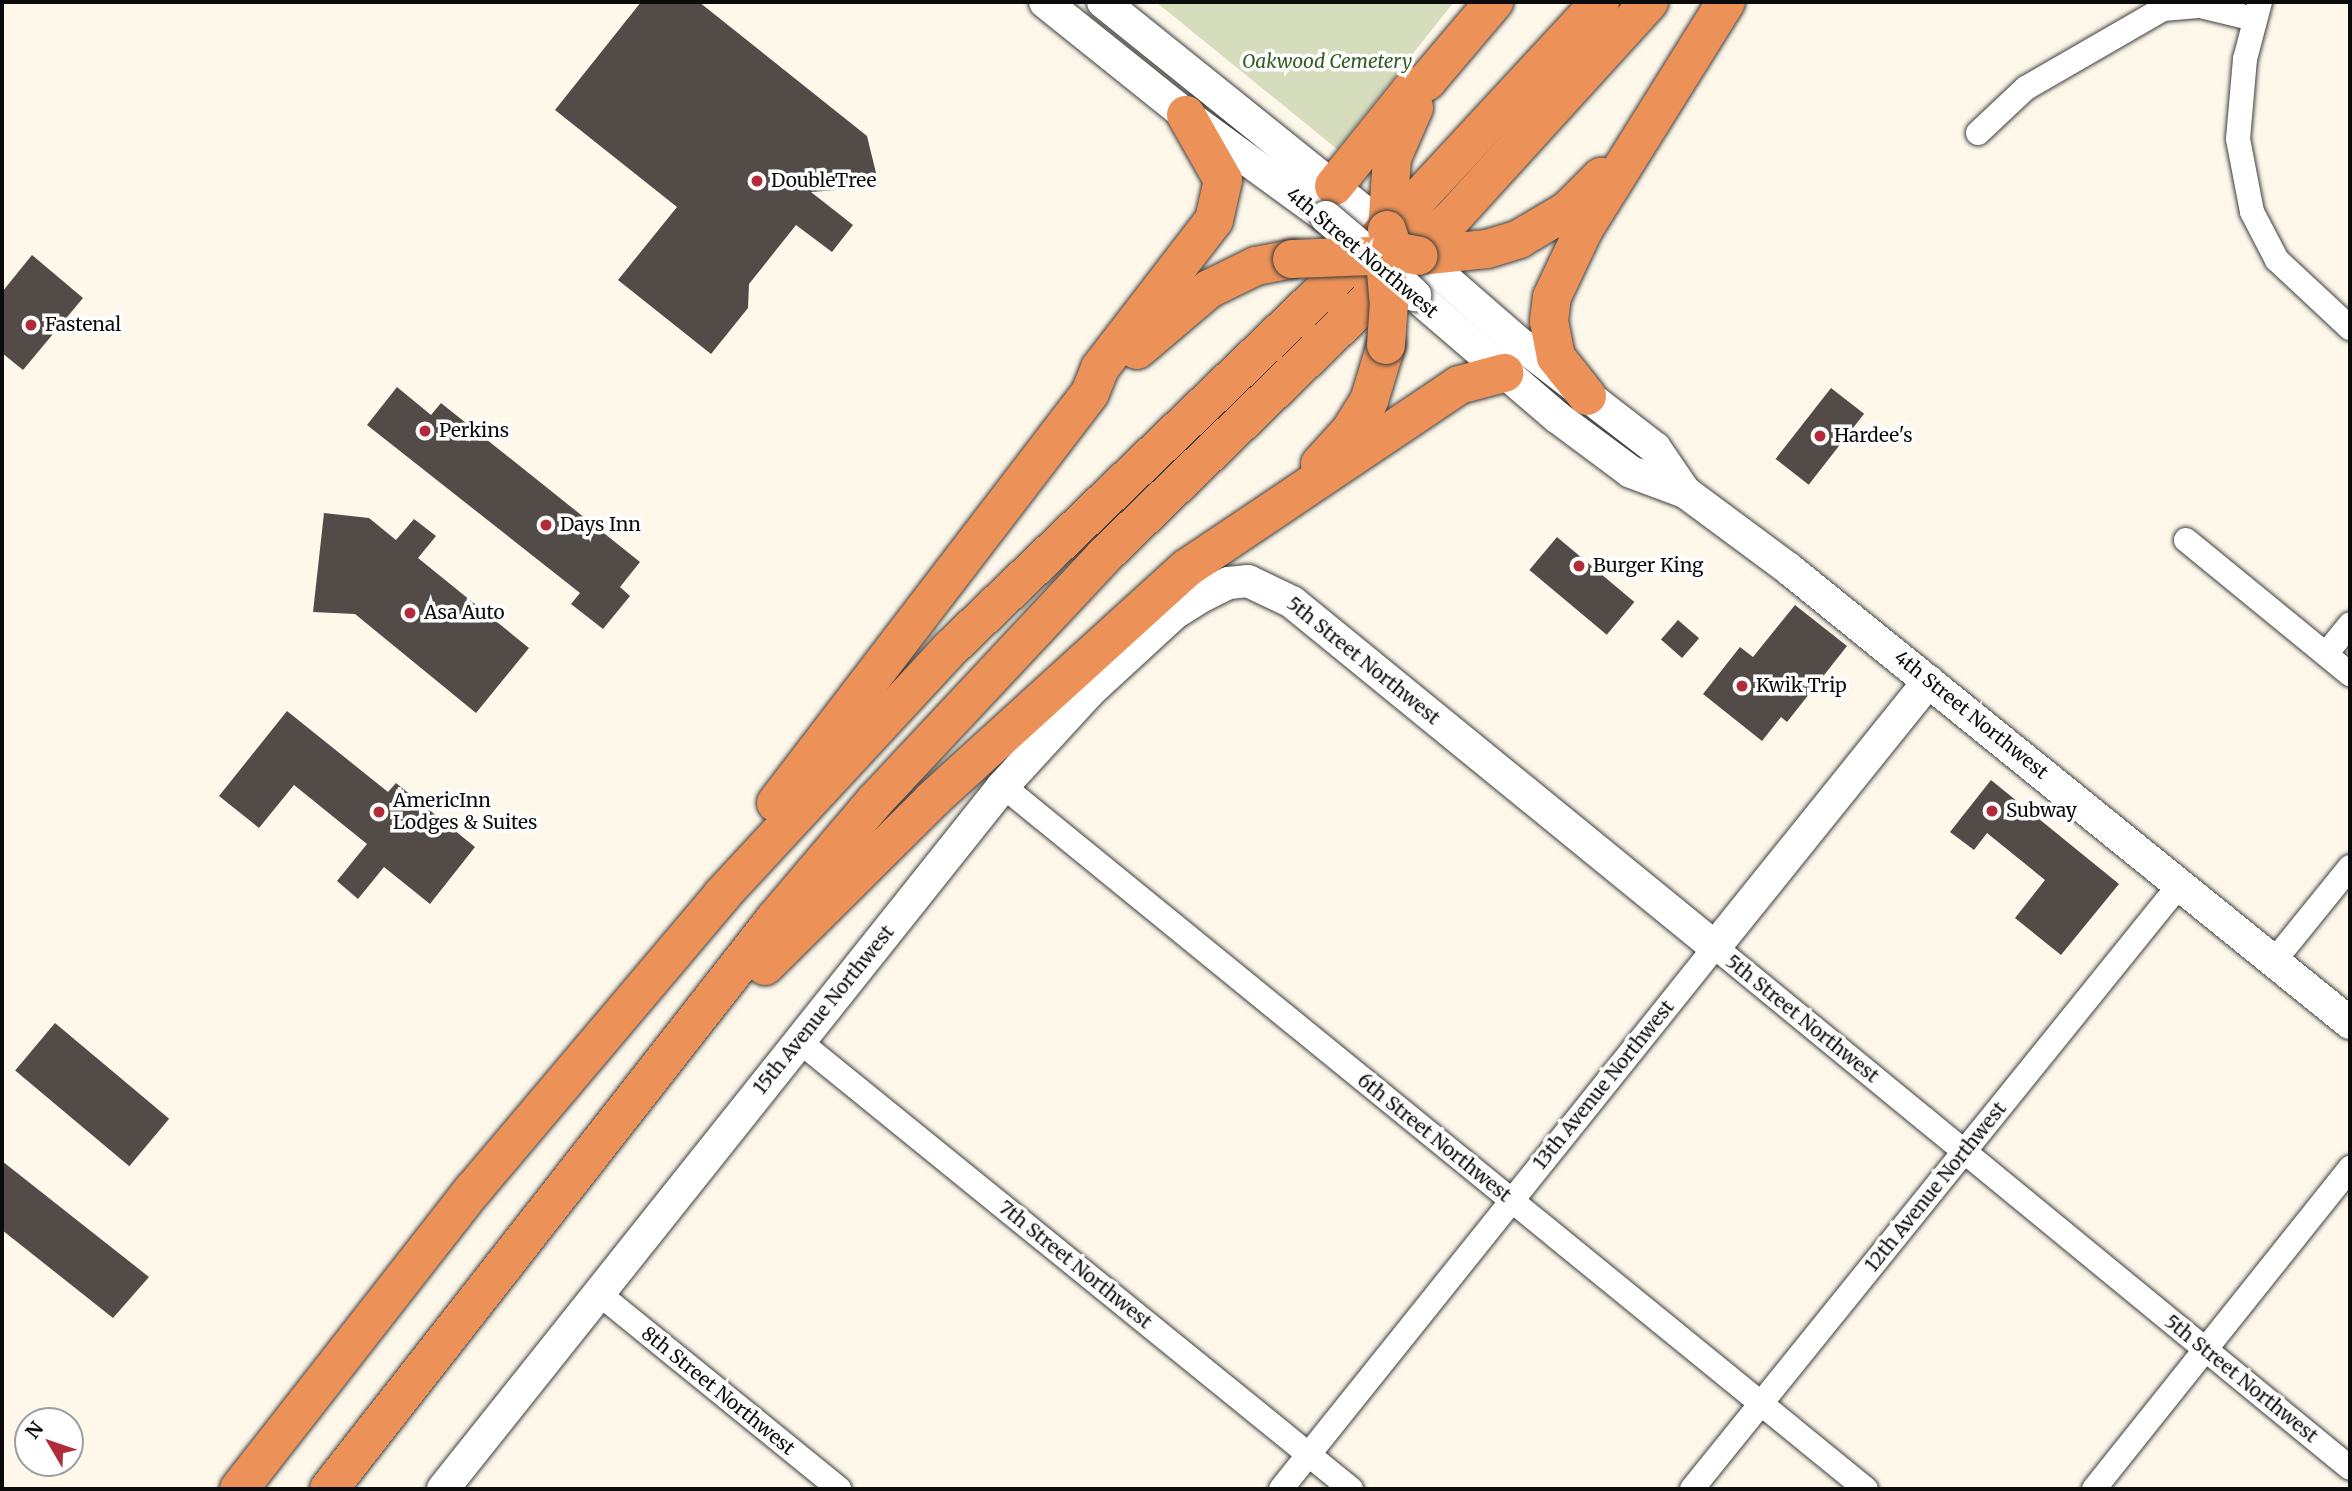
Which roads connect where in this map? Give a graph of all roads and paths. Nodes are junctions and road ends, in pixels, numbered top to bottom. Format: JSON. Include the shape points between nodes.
{"nodes":[{"id":1,"x":1045,"y":2,"type":"edge"},
{"id":2,"x":1103,"y":2,"type":"edge"},
{"id":3,"x":1494,"y":2,"type":"edge"},
{"id":4,"x":1600,"y":2,"type":"edge"},
{"id":5,"x":1649,"y":2,"type":"edge"},
{"id":6,"x":1726,"y":2,"type":"edge"},
{"id":7,"x":2257,"y":10,"type":"edge"},
{"id":8,"x":1427,"y":81,"type":"junction"},
{"id":9,"x":1185,"y":115,"type":"junction"},
{"id":10,"x":1647,"y":126,"type":"junction"},
{"id":11,"x":1978,"y":133,"type":"dead end"},
{"id":12,"x":1388,"y":250,"type":"junction"},
{"id":13,"x":2350,"y":328,"type":"edge"},
{"id":14,"x":1504,"y":373,"type":"junction"},
{"id":15,"x":1090,"y":393,"type":"junction"},
{"id":16,"x":1587,"y":396,"type":"junction"},
{"id":17,"x":1685,"y":492,"type":"junction"},
{"id":18,"x":1243,"y":530,"type":"junction"},
{"id":19,"x":2186,"y":540,"type":"dead end"},
{"id":20,"x":1248,"y":581,"type":"joint"},
{"id":21,"x":2350,"y":624,"type":"edge"},
{"id":22,"x":2326,"y":654,"type":"junction"},
{"id":23,"x":2350,"y":674,"type":"edge"},
{"id":24,"x":1929,"y":681,"type":"junction"},
{"id":25,"x":1003,"y":786,"type":"junction"},
{"id":26,"x":2350,"y":867,"type":"edge"},
{"id":27,"x":2180,"y":884,"type":"junction"},
{"id":28,"x":1715,"y":947,"type":"junction"},
{"id":29,"x":2274,"y":961,"type":"junction"},
{"id":30,"x":629,"y":1001,"type":"junction"},
{"id":31,"x":2350,"y":1023,"type":"edge"},
{"id":32,"x":799,"y":1041,"type":"junction"},
{"id":33,"x":644,"y":1090,"type":"junction"},
{"id":34,"x":1964,"y":1152,"type":"junction"},
{"id":35,"x":2350,"y":1168,"type":"edge"},
{"id":36,"x":1511,"y":1201,"type":"junction"},
{"id":37,"x":597,"y":1292,"type":"junction"},
{"id":38,"x":2206,"y":1351,"type":"junction"},
{"id":39,"x":1762,"y":1404,"type":"junction"},
{"id":40,"x":1308,"y":1454,"type":"junction"},
{"id":41,"x":2350,"y":1468,"type":"edge"},
{"id":42,"x":239,"y":1489,"type":"edge"},
{"id":43,"x":330,"y":1489,"type":"edge"},
{"id":44,"x":443,"y":1489,"type":"edge"},
{"id":45,"x":839,"y":1489,"type":"edge"},
{"id":46,"x":1281,"y":1489,"type":"edge"},
{"id":47,"x":1351,"y":1489,"type":"edge"},
{"id":48,"x":1692,"y":1489,"type":"edge"},
{"id":49,"x":1866,"y":1489,"type":"edge"},
{"id":50,"x":2094,"y":1489,"type":"edge"}],
"edges":[{"from":1,"to":9,"type":"street","name":"4th Street Northwest"},
{"from":2,"to":12,"type":"street","name":"4th Street Northwest","via":[[1240,116]]},
{"from":3,"to":8,"type":"highway"},
{"from":4,"to":30,"type":"highway","via":[[1414,203],[952,647]]},
{"from":5,"to":33,"type":"highway","via":[[1448,223],[1105,555],[967,699],[808,880]]},
{"from":6,"to":10,"type":"highway"},
{"from":7,"to":11,"type":"street","via":[[2163,9],[2026,88]]},
{"from":7,"to":13,"type":"street","via":[[2240,99],[2238,139],[2252,212],[2277,260]]},
{"from":8,"to":12,"type":"highway","via":[[1392,158]]},
{"from":8,"to":12,"type":"highway","via":[[1410,91]]},
{"from":9,"to":12,"type":"street","name":"4th Street Northwest"},
{"from":9,"to":15,"type":"highway","via":[[1223,180],[1221,200],[1214,220],[1100,368]]},
{"from":10,"to":12,"type":"highway","via":[[1568,210],[1519,239],[1487,249]]},
{"from":10,"to":16,"type":"highway","via":[[1584,229],[1552,297],[1549,321],[1556,357]]},
{"from":12,"to":14,"type":"street","name":"4th Street Northwest"},
{"from":12,"to":15,"type":"highway","bridge":true,"via":[[1256,266],[1209,289]]},
{"from":12,"to":16,"type":"street","name":"4th Street Northwest"},
{"from":12,"to":18,"type":"highway","bridge":true,"via":[[1386,345],[1373,391],[1350,431],[1318,466],[1258,506]]},
{"from":14,"to":17,"type":"street","name":"4th Street Northwest","via":[[1631,471]]},
{"from":14,"to":18,"type":"highway","via":[[1460,385]]},
{"from":15,"to":30,"type":"highway"},
{"from":16,"to":17,"type":"street","name":"4th Street Northwest","via":[[1655,448]]},
{"from":17,"to":24,"type":"street","name":"4th Street Northwest"},
{"from":18,"to":33,"type":"highway","via":[[1187,568],[1102,641],[933,799]]},
{"from":19,"to":22,"type":"street"},
{"from":20,"to":25,"type":"street","name":"15th Avenue Northwest","via":[[1229,583],[1175,613],[1089,692]]},
{"from":20,"to":28,"type":"street","name":"5th Street Northwest","via":[[1292,602]]},
{"from":21,"to":22,"type":"street"},
{"from":22,"to":23,"type":"street"},
{"from":24,"to":27,"type":"street","name":"4th Street Northwest"},
{"from":24,"to":28,"type":"street","name":"13th Avenue Northwest"},
{"from":25,"to":32,"type":"street","name":"15th Avenue Northwest"},
{"from":25,"to":36,"type":"street","name":"6th Street Northwest"},
{"from":26,"to":29,"type":"street"},
{"from":27,"to":29,"type":"street","name":"4th Street Northwest"},
{"from":27,"to":34,"type":"street","name":"12th Avenue Northwest"},
{"from":28,"to":34,"type":"street","name":"5th Street Northwest"},
{"from":28,"to":36,"type":"street","name":"13th Avenue Northwest"},
{"from":29,"to":31,"type":"street","name":"4th Street Northwest"},
{"from":30,"to":42,"type":"highway","via":[[473,1190]]},
{"from":32,"to":37,"type":"street","name":"15th Avenue Northwest"},
{"from":32,"to":40,"type":"street","name":"7th Street Northwest"},
{"from":33,"to":43,"type":"highway"},
{"from":34,"to":38,"type":"street","name":"5th Street Northwest"},
{"from":34,"to":39,"type":"street","name":"12th Avenue Northwest"},
{"from":35,"to":38,"type":"street"},
{"from":36,"to":39,"type":"street","name":"6th Street Northwest"},
{"from":36,"to":40,"type":"street","name":"13th Avenue Northwest"},
{"from":37,"to":44,"type":"street","name":"15th Avenue Northwest"},
{"from":37,"to":45,"type":"street","name":"8th Street Northwest"},
{"from":38,"to":41,"type":"street","name":"5th Street Northwest"},
{"from":38,"to":50,"type":"street"},
{"from":39,"to":48,"type":"street","name":"12th Avenue Northwest"},
{"from":39,"to":49,"type":"street","name":"6th Street Northwest"},
{"from":40,"to":46,"type":"street","name":"13th Avenue Northwest"},
{"from":40,"to":47,"type":"street","name":"7th Street Northwest"}]}
